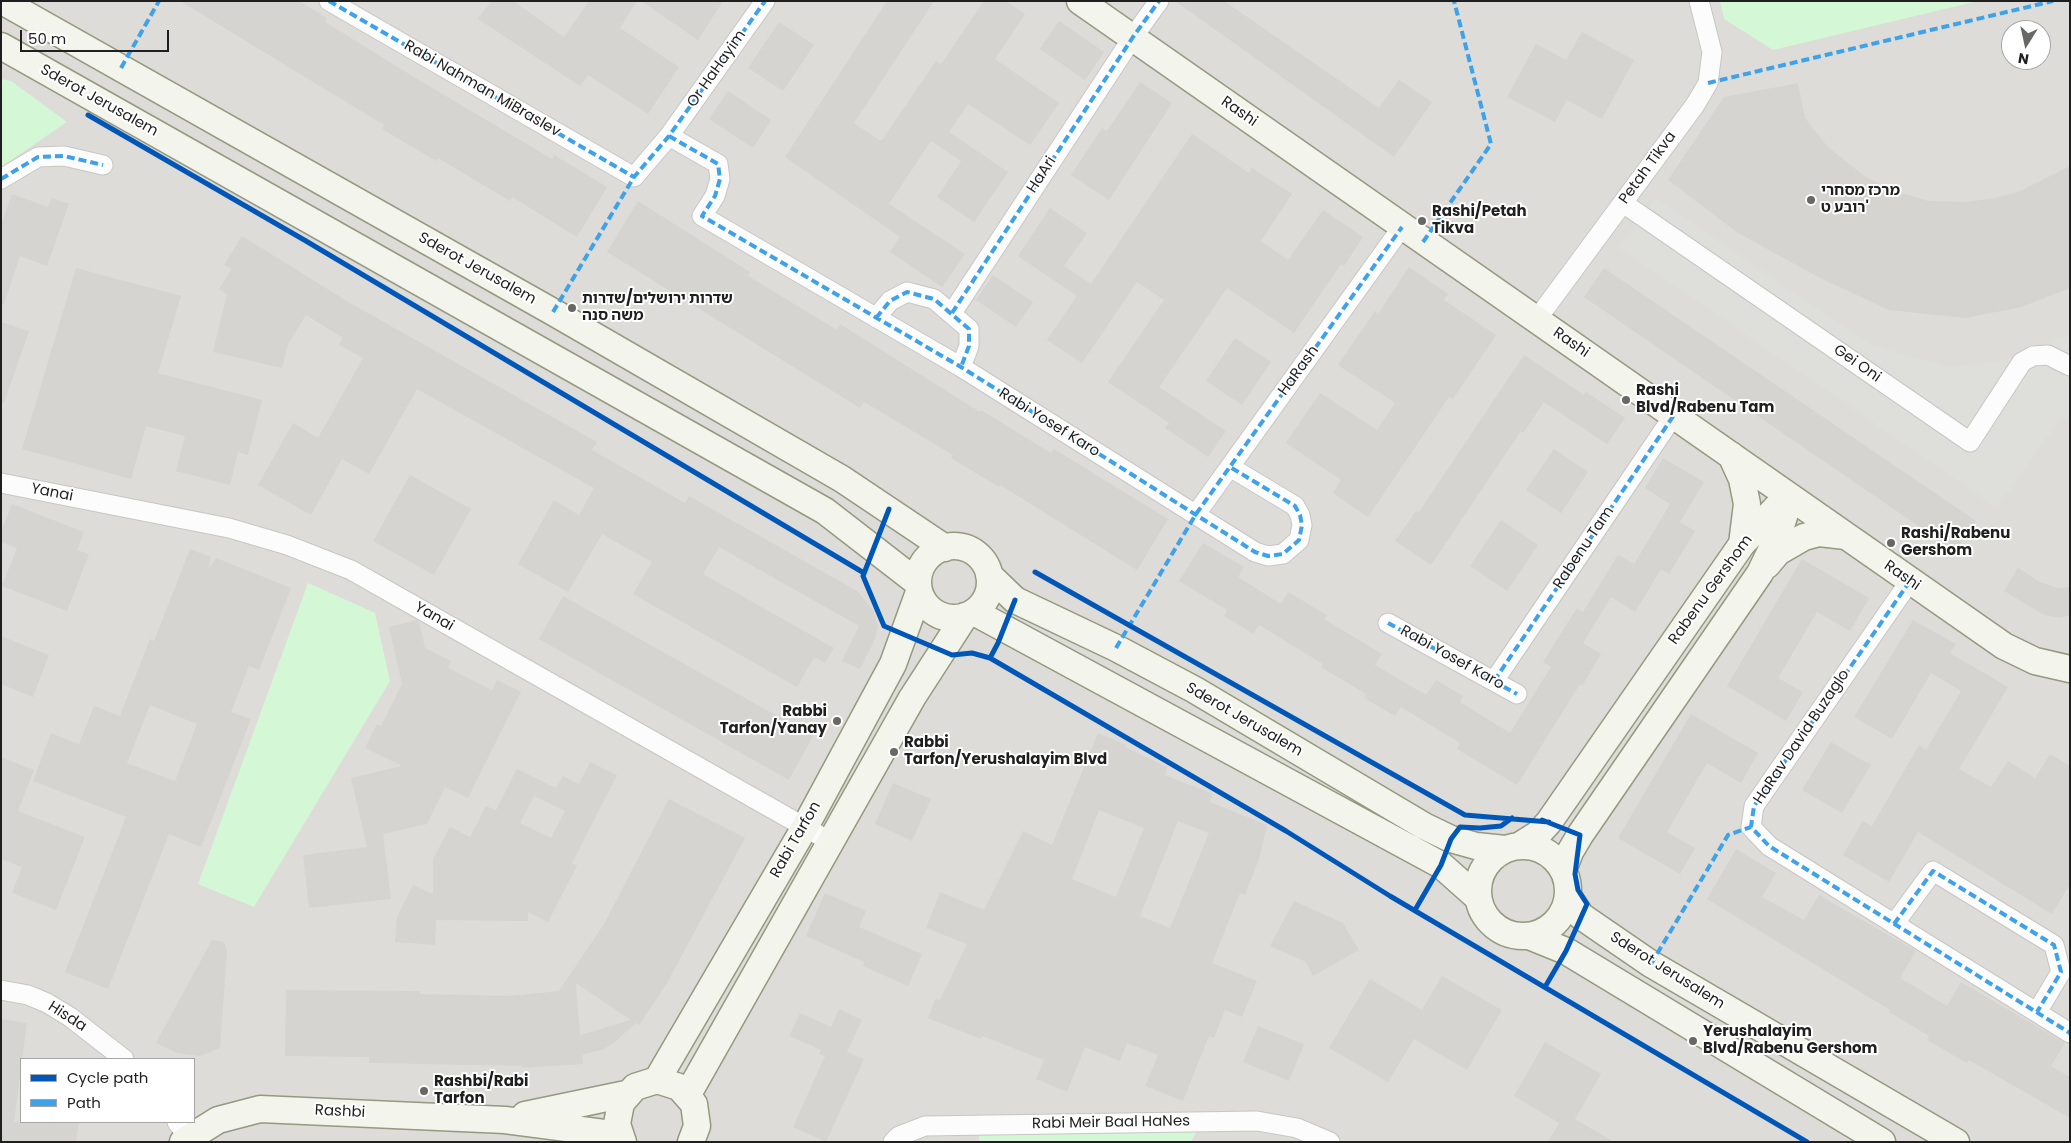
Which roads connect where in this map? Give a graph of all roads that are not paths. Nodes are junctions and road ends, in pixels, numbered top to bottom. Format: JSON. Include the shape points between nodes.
{"nodes":[{"id":1,"x":2,"y":1,"type":"edge"},
{"id":2,"x":329,"y":1,"type":"edge"},
{"id":3,"x":765,"y":1,"type":"edge"},
{"id":4,"x":1080,"y":1,"type":"edge"},
{"id":5,"x":1159,"y":1,"type":"edge"},
{"id":6,"x":1699,"y":1,"type":"edge"},
{"id":7,"x":354,"y":7,"type":"edge"},
{"id":8,"x":27,"y":10,"type":"edge"},
{"id":9,"x":1133,"y":37,"type":"junction"},
{"id":10,"x":3,"y":49,"type":"edge"},
{"id":11,"x":669,"y":136,"type":"junction"},
{"id":12,"x":102,"y":165,"type":"dead end"},
{"id":13,"x":634,"y":177,"type":"joint"},
{"id":14,"x":1,"y":179,"type":"edge"},
{"id":15,"x":1623,"y":203,"type":"junction"},
{"id":16,"x":1402,"y":227,"type":"junction"},
{"id":17,"x":952,"y":313,"type":"junction"},
{"id":18,"x":876,"y":318,"type":"junction"},
{"id":19,"x":1537,"y":319,"type":"junction"},
{"id":20,"x":2070,"y":366,"type":"edge"},
{"id":21,"x":961,"y":367,"type":"junction"},
{"id":22,"x":1674,"y":415,"type":"junction"},
{"id":23,"x":1730,"y":455,"type":"junction"},
{"id":24,"x":1230,"y":467,"type":"junction"},
{"id":25,"x":1,"y":483,"type":"edge"},
{"id":26,"x":1790,"y":497,"type":"junction"},
{"id":27,"x":1196,"y":514,"type":"junction"},
{"id":28,"x":1846,"y":536,"type":"junction"},
{"id":29,"x":1742,"y":544,"type":"junction"},
{"id":30,"x":945,"y":548,"type":"junction"},
{"id":31,"x":1760,"y":573,"type":"junction"},
{"id":32,"x":989,"y":575,"type":"junction"},
{"id":33,"x":1910,"y":581,"type":"junction"},
{"id":34,"x":919,"y":587,"type":"junction"},
{"id":35,"x":970,"y":614,"type":"junction"},
{"id":36,"x":1388,"y":623,"type":"dead end"},
{"id":37,"x":2070,"y":669,"type":"edge"},
{"id":38,"x":1494,"y":681,"type":"junction"},
{"id":39,"x":1517,"y":694,"type":"dead end"},
{"id":40,"x":805,"y":827,"type":"junction"},
{"id":41,"x":831,"y":842,"type":"junction"},
{"id":42,"x":1512,"y":847,"type":"junction"},
{"id":43,"x":1563,"y":870,"type":"junction"},
{"id":44,"x":1568,"y":896,"type":"junction"},
{"id":45,"x":1477,"y":897,"type":"junction"},
{"id":46,"x":1894,"y":924,"type":"junction"},
{"id":47,"x":1529,"y":936,"type":"junction"},
{"id":48,"x":1,"y":990,"type":"edge"},
{"id":49,"x":2037,"y":1012,"type":"junction"},
{"id":50,"x":2070,"y":1033,"type":"edge"},
{"id":51,"x":123,"y":1058,"type":"edge"},
{"id":52,"x":657,"y":1080,"type":"junction"},
{"id":53,"x":626,"y":1094,"type":"junction"},
{"id":54,"x":688,"y":1094,"type":"junction"},
{"id":55,"x":505,"y":1120,"type":"junction"},
{"id":56,"x":183,"y":1133,"type":"edge"},
{"id":57,"x":698,"y":1136,"type":"edge"},
{"id":58,"x":621,"y":1138,"type":"edge"},
{"id":59,"x":893,"y":1142,"type":"edge"},
{"id":60,"x":1330,"y":1142,"type":"edge"},
{"id":61,"x":1882,"y":1142,"type":"edge"},
{"id":62,"x":1956,"y":1142,"type":"edge"}],
"edges":[{"from":1,"to":8,"type":"main road","name":"Sderot Jerusalem"},
{"from":2,"to":7,"type":"street","name":"Rabi Nahman MiBraslev"},
{"from":3,"to":11,"type":"street","name":"Or HaHayim"},
{"from":4,"to":9,"type":"main road","name":"Rashi"},
{"from":5,"to":9,"type":"street","name":"HaAri"},
{"from":6,"to":15,"type":"street","name":"Petah Tikva","via":[[1712,52],[1708,83]]},
{"from":7,"to":13,"type":"street","name":"Rabi Nahman MiBraslev"},
{"from":8,"to":30,"type":"main road","name":"Sderot Jerusalem","via":[[842,479]]},
{"from":9,"to":16,"type":"main road","name":"Rashi"},
{"from":9,"to":17,"type":"street","name":"HaAri"},
{"from":10,"to":34,"type":"main road","name":"Sderot Jerusalem","via":[[825,511]]},
{"from":11,"to":13,"type":"street","name":"Or HaHayim"},
{"from":11,"to":18,"type":"street","name":"Rabi Yosef Karo","via":[[718,164],[720,179],[715,196],[702,216]]},
{"from":12,"to":14,"type":"street","via":[[64,156],[38,157]]},
{"from":15,"to":19,"type":"street","name":"Petah Tikva"},
{"from":15,"to":20,"type":"street","name":"Gei Oni","via":[[1970,442],[2022,362],[2033,356],[2048,355]]},
{"from":16,"to":19,"type":"main road","name":"Rashi"},
{"from":16,"to":24,"type":"street","name":"HaRash"},
{"from":17,"to":18,"type":"street","via":[[934,299],[907,292],[890,300]]},
{"from":17,"to":21,"type":"street","via":[[969,329],[969,346]]},
{"from":18,"to":21,"type":"street","name":"Rabi Yosef Karo"},
{"from":19,"to":22,"type":"main road","name":"Rashi"},
{"from":21,"to":27,"type":"street","name":"Rabi Yosef Karo"},
{"from":22,"to":23,"type":"main road","name":"Rashi"},
{"from":22,"to":38,"type":"street","name":"Rabenu Tam"},
{"from":23,"to":26,"type":"main road","name":"Rashi"},
{"from":23,"to":29,"type":"main road","via":[[1742,479],[1747,504]]},
{"from":24,"to":27,"type":"street","name":"HaRash"},
{"from":24,"to":27,"type":"street","name":"Rabi Yosef Karo","via":[[1295,506],[1302,524],[1299,540],[1283,554],[1268,556],[1255,552]]},
{"from":25,"to":40,"type":"street","name":"Yanai","via":[[229,528],[287,545],[351,570]]},
{"from":26,"to":28,"type":"main road","name":"Rashi"},
{"from":26,"to":29,"type":"main road","name":"Rabenu Gershom"},
{"from":26,"to":31,"type":"main road","name":"Rabenu Gershom","via":[[1778,536]]},
{"from":28,"to":31,"type":"main road","via":[[1819,533],[1804,537],[1778,552]]},
{"from":28,"to":33,"type":"main road","name":"Rashi"},
{"from":29,"to":42,"type":"main road","name":"Rabenu Gershom","via":[[1549,822],[1538,834]]},
{"from":30,"to":32,"type":"main road","via":[[970,550],[983,560]]},
{"from":30,"to":34,"type":"main road","via":[[929,557],[923,565]]},
{"from":31,"to":43,"type":"main road","name":"Rabenu Gershom","via":[[1580,835]]},
{"from":32,"to":35,"type":"main road","via":[[987,596]]},
{"from":32,"to":42,"type":"main road","name":"Sderot Jerusalem","via":[[1015,600],[1195,690],[1424,826],[1468,844]]},
{"from":33,"to":37,"type":"main road","name":"Rashi","via":[[2004,646],[2035,661]]},
{"from":33,"to":46,"type":"street","name":"HaRav David Buzaglo","via":[[1754,806],[1750,827],[1769,846]]},
{"from":34,"to":35,"type":"main road","via":[[929,608],[937,614],[946,617]]},
{"from":34,"to":40,"type":"main road","name":"Rabi Tarfon","via":[[893,664]]},
{"from":35,"to":41,"type":"main road","name":"Rabi Tarfon","via":[[912,698]]},
{"from":35,"to":45,"type":"main road","name":"Sderot Jerusalem","via":[[1441,865]]},
{"from":36,"to":38,"type":"street","name":"Rabi Yosef Karo"},
{"from":38,"to":39,"type":"street","name":"Rabi Yosef Karo"},
{"from":40,"to":41,"type":"street","name":"Yanai"},
{"from":40,"to":52,"type":"main road","name":"Rabi Tarfon"},
{"from":41,"to":54,"type":"main road","name":"Rabi Tarfon"},
{"from":42,"to":43,"type":"main road","via":[[1530,846],[1550,854]]},
{"from":42,"to":45,"type":"main road","via":[[1486,863],[1477,885]]},
{"from":43,"to":44,"type":"main road"},
{"from":44,"to":47,"type":"main road","via":[[1555,923]]},
{"from":44,"to":62,"type":"main road","name":"Sderot Jerusalem","via":[[1581,916],[1651,964]]},
{"from":45,"to":47,"type":"main road","via":[[1486,918],[1495,927],[1517,936]]},
{"from":46,"to":49,"type":"street","name":"HaRav David Buzaglo"},
{"from":46,"to":49,"type":"street","via":[[1933,870],[2054,945],[2061,972]]},
{"from":47,"to":61,"type":"main road","via":[[1566,951]]},
{"from":48,"to":51,"type":"street","name":"Hisda","via":[[28,994],[47,1003]]},
{"from":49,"to":50,"type":"street","name":"HaRav David Buzaglo"},
{"from":52,"to":53,"type":"main road","name":"Rashbi","via":[[646,1082]]},
{"from":52,"to":54,"type":"main road","via":[[679,1087]]},
{"from":53,"to":55,"type":"main road","name":"Rashbi"},
{"from":53,"to":58,"type":"main road","via":[[617,1114]]},
{"from":54,"to":57,"type":"main road","via":[[697,1115]]},
{"from":55,"to":56,"type":"main road","name":"Rashbi","via":[[260,1109]]},
{"from":55,"to":58,"type":"main road","name":"Rashbi"},
{"from":59,"to":60,"type":"street","name":"Rabi Meir Baal HaNes","via":[[898,1136],[925,1126],[1257,1121],[1297,1128]]}]}
